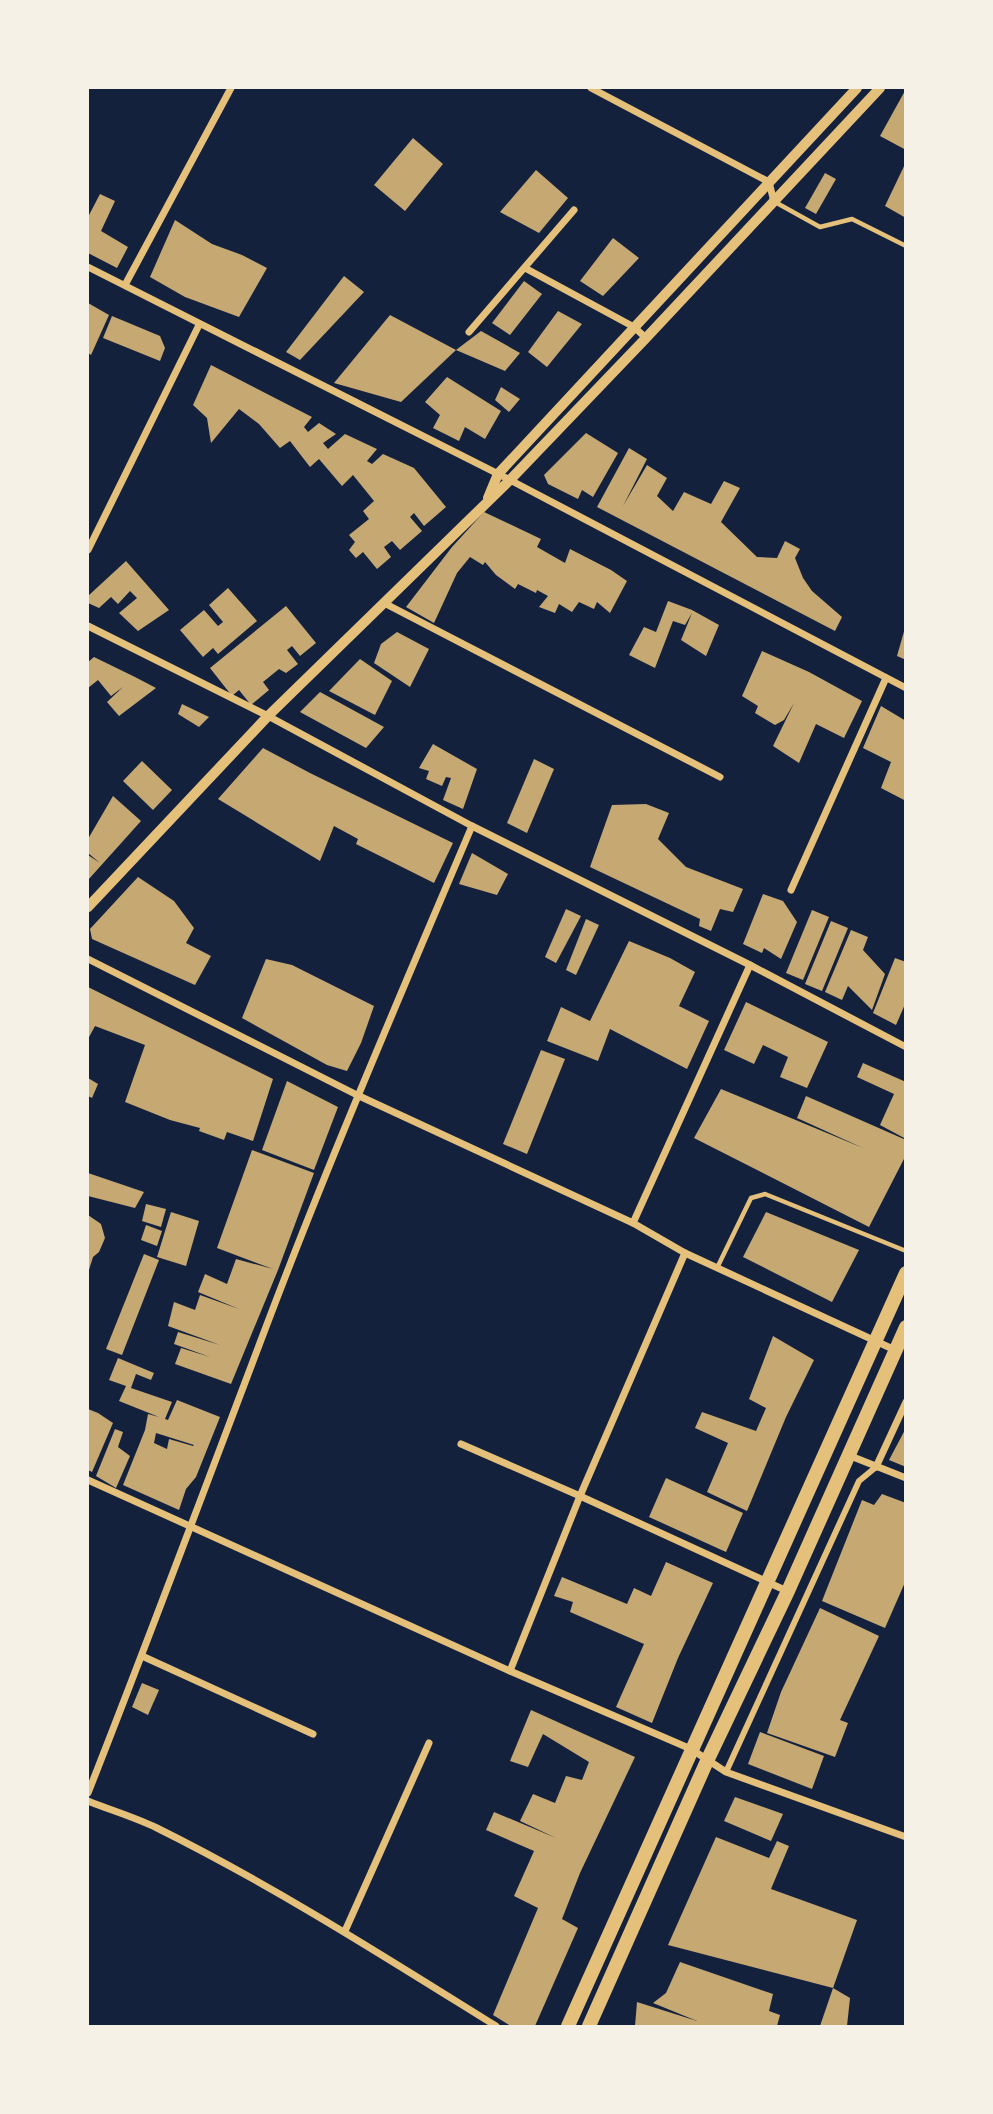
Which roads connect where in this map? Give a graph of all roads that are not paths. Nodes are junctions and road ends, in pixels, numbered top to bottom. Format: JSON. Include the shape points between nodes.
{"nodes":[{"id":1,"x":231,"y":88,"type":"edge"},
{"id":2,"x":591,"y":88,"type":"edge"},
{"id":3,"x":857,"y":88,"type":"edge"},
{"id":4,"x":880,"y":88,"type":"edge"},
{"id":5,"x":769,"y":181,"type":"junction"},
{"id":6,"x":774,"y":202,"type":"junction"},
{"id":7,"x":574,"y":209,"type":"dead end"},
{"id":8,"x":905,"y":246,"type":"edge"},
{"id":9,"x":88,"y":267,"type":"edge"},
{"id":10,"x":525,"y":268,"type":"junction"},
{"id":11,"x":125,"y":285,"type":"junction"},
{"id":12,"x":199,"y":325,"type":"junction"},
{"id":13,"x":634,"y":327,"type":"junction"},
{"id":14,"x":468,"y":332,"type":"dead end"},
{"id":15,"x":646,"y":338,"type":"junction"},
{"id":16,"x":498,"y":474,"type":"junction"},
{"id":17,"x":510,"y":480,"type":"junction"},
{"id":18,"x":486,"y":505,"type":"junction"},
{"id":19,"x":88,"y":550,"type":"edge"},
{"id":20,"x":384,"y":603,"type":"junction"},
{"id":21,"x":88,"y":626,"type":"edge"},
{"id":22,"x":887,"y":678,"type":"junction"},
{"id":23,"x":905,"y":688,"type":"edge"},
{"id":24,"x":268,"y":716,"type":"junction"},
{"id":25,"x":720,"y":777,"type":"dead end"},
{"id":26,"x":472,"y":826,"type":"junction"},
{"id":27,"x":791,"y":890,"type":"dead end"},
{"id":28,"x":88,"y":908,"type":"edge"},
{"id":29,"x":88,"y":959,"type":"edge"},
{"id":30,"x":750,"y":965,"type":"junction"},
{"id":31,"x":905,"y":1047,"type":"edge"},
{"id":32,"x":357,"y":1096,"type":"junction"},
{"id":33,"x":633,"y":1223,"type":"junction"},
{"id":34,"x":905,"y":1251,"type":"edge"},
{"id":35,"x":685,"y":1253,"type":"junction"},
{"id":36,"x":718,"y":1268,"type":"junction"},
{"id":37,"x":905,"y":1273,"type":"edge"},
{"id":38,"x":900,"y":1296,"type":"edge"},
{"id":39,"x":905,"y":1327,"type":"edge"},
{"id":40,"x":874,"y":1342,"type":"junction"},
{"id":41,"x":895,"y":1350,"type":"junction"},
{"id":42,"x":905,"y":1402,"type":"edge"},
{"id":43,"x":461,"y":1444,"type":"dead end"},
{"id":44,"x":848,"y":1455,"type":"junction"},
{"id":45,"x":876,"y":1467,"type":"junction"},
{"id":46,"x":905,"y":1478,"type":"edge"},
{"id":47,"x":88,"y":1480,"type":"edge"},
{"id":48,"x":580,"y":1496,"type":"junction"},
{"id":49,"x":189,"y":1528,"type":"junction"},
{"id":50,"x":768,"y":1582,"type":"junction"},
{"id":51,"x":788,"y":1591,"type":"junction"},
{"id":52,"x":142,"y":1656,"type":"junction"},
{"id":53,"x":510,"y":1671,"type":"junction"},
{"id":54,"x":313,"y":1734,"type":"dead end"},
{"id":55,"x":429,"y":1743,"type":"dead end"},
{"id":56,"x":691,"y":1749,"type":"junction"},
{"id":57,"x":707,"y":1761,"type":"junction"},
{"id":58,"x":726,"y":1773,"type":"junction"},
{"id":59,"x":88,"y":1793,"type":"edge"},
{"id":60,"x":88,"y":1801,"type":"edge"},
{"id":61,"x":905,"y":1837,"type":"edge"},
{"id":62,"x":345,"y":1931,"type":"junction"},
{"id":63,"x":496,"y":2026,"type":"edge"},
{"id":64,"x":568,"y":2026,"type":"edge"},
{"id":65,"x":589,"y":2026,"type":"edge"}],
"edges":[{"from":1,"to":11,"type":"street"},
{"from":2,"to":5,"type":"street"},
{"from":3,"to":5,"type":"street"},
{"from":4,"to":6,"type":"street"},
{"from":5,"to":6,"type":"street"},
{"from":5,"to":13,"type":"street"},
{"from":6,"to":8,"type":"lane","via":[[820,227],[852,219]]},
{"from":6,"to":15,"type":"street"},
{"from":7,"to":10,"type":"street"},
{"from":9,"to":11,"type":"street"},
{"from":10,"to":13,"type":"street"},
{"from":10,"to":14,"type":"street"},
{"from":11,"to":12,"type":"street"},
{"from":12,"to":16,"type":"street"},
{"from":12,"to":19,"type":"street"},
{"from":13,"to":15,"type":"street"},
{"from":13,"to":16,"type":"street"},
{"from":15,"to":17,"type":"street"},
{"from":16,"to":17,"type":"street"},
{"from":16,"to":18,"type":"street"},
{"from":17,"to":18,"type":"street"},
{"from":17,"to":22,"type":"street"},
{"from":18,"to":20,"type":"street"},
{"from":20,"to":24,"type":"street"},
{"from":20,"to":25,"type":"street"},
{"from":21,"to":24,"type":"street"},
{"from":22,"to":23,"type":"street"},
{"from":22,"to":27,"type":"street"},
{"from":24,"to":26,"type":"street"},
{"from":24,"to":28,"type":"street"},
{"from":26,"to":30,"type":"street"},
{"from":26,"to":32,"type":"street"},
{"from":29,"to":32,"type":"street"},
{"from":30,"to":31,"type":"street"},
{"from":30,"to":33,"type":"street"},
{"from":32,"to":33,"type":"street"},
{"from":32,"to":49,"type":"street"},
{"from":33,"to":35,"type":"street"},
{"from":34,"to":36,"type":"lane","via":[[765,1194],[751,1198]]},
{"from":35,"to":36,"type":"street"},
{"from":35,"to":48,"type":"street"},
{"from":36,"to":40,"type":"street"},
{"from":37,"to":38,"type":"main road"},
{"from":38,"to":40,"type":"main road"},
{"from":39,"to":41,"type":"main road"},
{"from":40,"to":41,"type":"street"},
{"from":40,"to":50,"type":"main road"},
{"from":41,"to":44,"type":"main road"},
{"from":42,"to":45,"type":"street"},
{"from":43,"to":48,"type":"street"},
{"from":44,"to":45,"type":"street"},
{"from":44,"to":51,"type":"main road"},
{"from":45,"to":46,"type":"street"},
{"from":45,"to":58,"type":"street","via":[[859,1481]]},
{"from":47,"to":49,"type":"street"},
{"from":48,"to":50,"type":"street"},
{"from":48,"to":53,"type":"street"},
{"from":49,"to":52,"type":"street"},
{"from":49,"to":53,"type":"street"},
{"from":50,"to":51,"type":"street"},
{"from":50,"to":56,"type":"main road"},
{"from":51,"to":57,"type":"main road"},
{"from":52,"to":54,"type":"street"},
{"from":52,"to":59,"type":"street"},
{"from":53,"to":56,"type":"street"},
{"from":55,"to":62,"type":"street"},
{"from":56,"to":57,"type":"street"},
{"from":56,"to":64,"type":"main road"},
{"from":57,"to":58,"type":"street"},
{"from":57,"to":65,"type":"main road"},
{"from":58,"to":61,"type":"street"},
{"from":60,"to":62,"type":"street","via":[[154,1827]]},
{"from":62,"to":63,"type":"street"}]}
